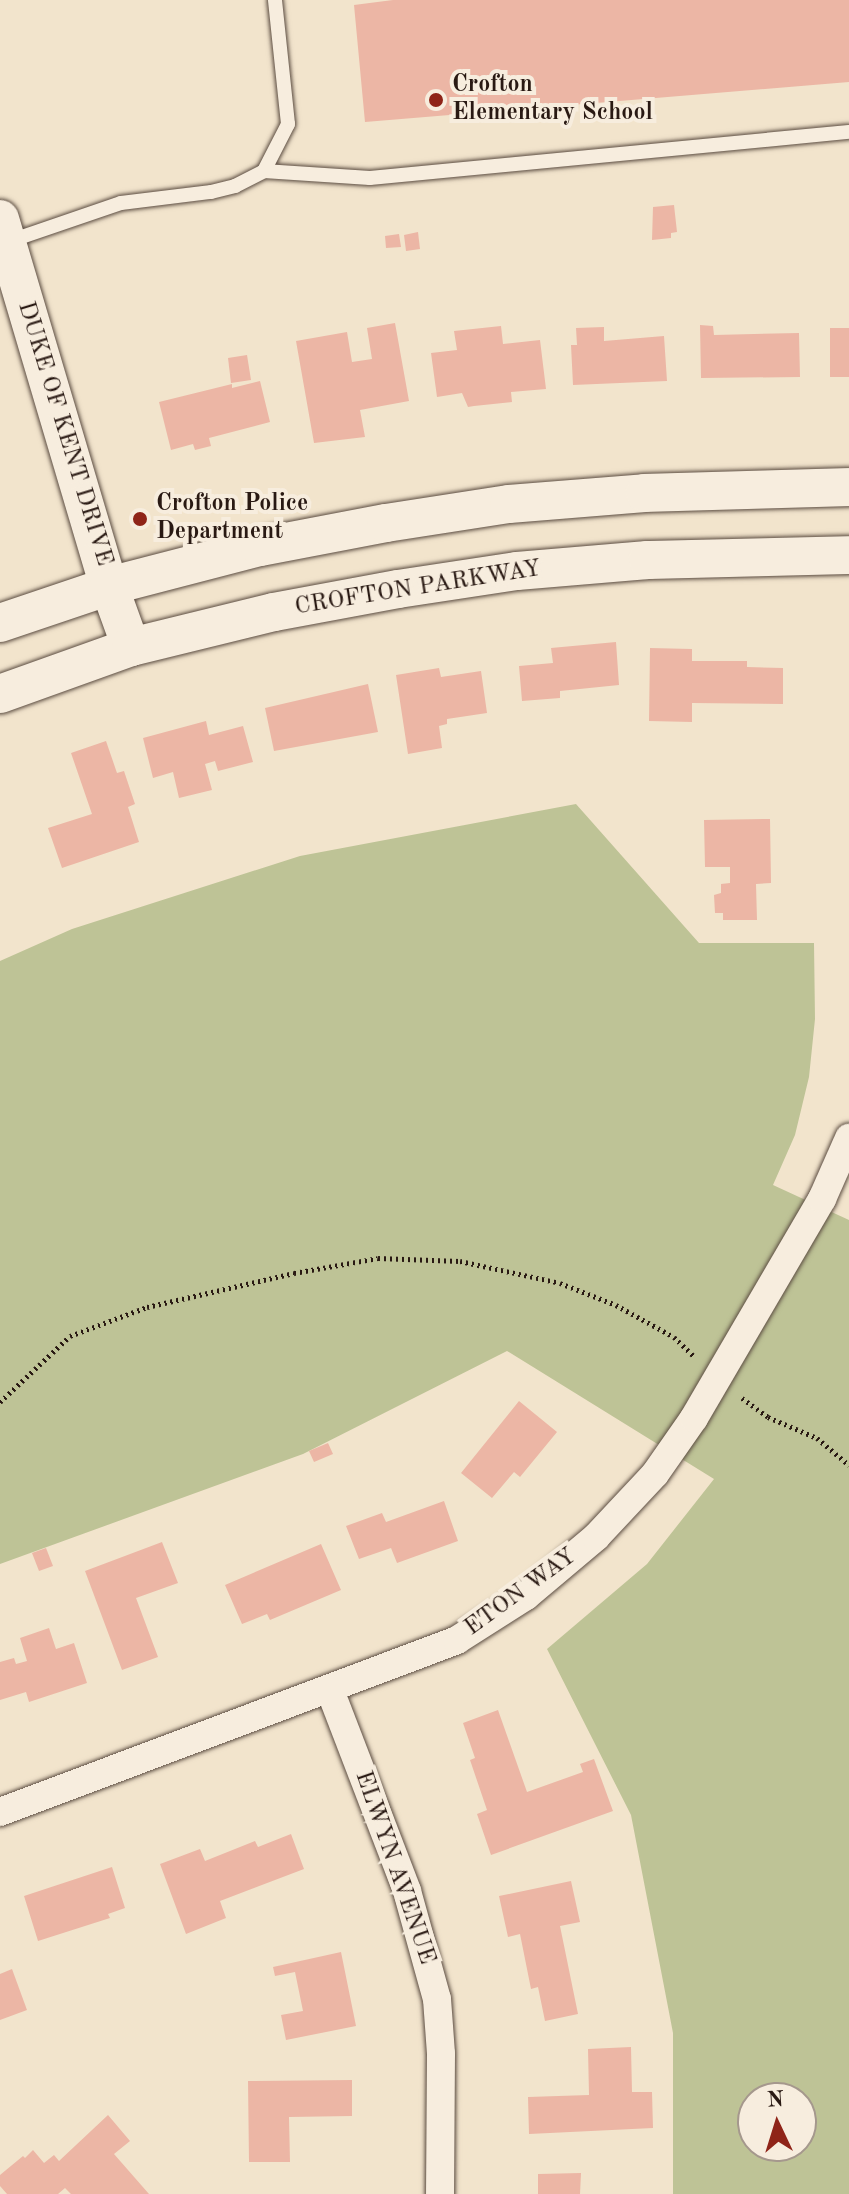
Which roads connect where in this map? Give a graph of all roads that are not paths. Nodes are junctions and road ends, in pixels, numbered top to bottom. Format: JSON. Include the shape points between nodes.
{"nodes":[{"id":1,"x":275,"y":0,"type":"edge"},
{"id":2,"x":849,"y":132,"type":"edge"},
{"id":3,"x":264,"y":171,"type":"junction"},
{"id":4,"x":3,"y":231,"type":"edge"},
{"id":5,"x":849,"y":487,"type":"edge"},
{"id":6,"x":849,"y":555,"type":"edge"},
{"id":7,"x":109,"y":586,"type":"junction"},
{"id":8,"x":0,"y":623,"type":"edge"},
{"id":9,"x":131,"y":647,"type":"junction"},
{"id":10,"x":0,"y":694,"type":"edge"},
{"id":11,"x":849,"y":1138,"type":"edge"},
{"id":12,"x":330,"y":1690,"type":"junction"},
{"id":13,"x":0,"y":1812,"type":"edge"},
{"id":14,"x":440,"y":2194,"type":"edge"}],
"edges":[{"from":1,"to":3,"type":"lane","via":[[288,124]]},
{"from":2,"to":3,"type":"lane","via":[[370,178]]},
{"from":3,"to":4,"type":"lane","via":[[211,192],[121,203]]},
{"from":4,"to":7,"type":"street","name":"DUKE OF KENT DRIVE"},
{"from":5,"to":7,"type":"street","via":[[645,493],[509,504],[260,547]]},
{"from":6,"to":9,"type":"street","name":"CROFTON PARKWAY","via":[[648,560],[517,571],[274,612]]},
{"from":7,"to":8,"type":"street"},
{"from":7,"to":9,"type":"street","name":"DUKE OF KENT DRIVE"},
{"from":9,"to":10,"type":"street","name":"CROFTON PARKWAY"},
{"from":11,"to":12,"type":"street","name":"ETON WAY","via":[[822,1199],[717,1380],[655,1474],[596,1537],[526,1596],[457,1640]]},
{"from":12,"to":13,"type":"street","name":"ETON WAY"},
{"from":12,"to":14,"type":"street","name":"ELWYN AVENUE","via":[[407,1891],[437,1999]]}]}
